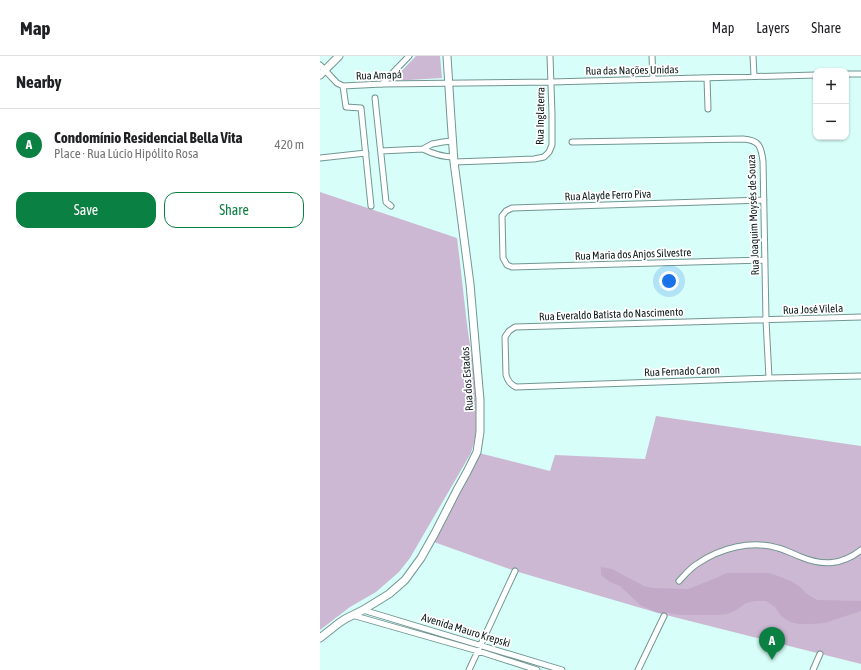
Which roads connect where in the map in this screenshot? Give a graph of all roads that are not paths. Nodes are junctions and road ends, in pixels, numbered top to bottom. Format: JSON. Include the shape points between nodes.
{"nodes":[{"id":1,"x":338,"y":56,"type":"edge"},
{"id":2,"x":409,"y":56,"type":"edge"},
{"id":3,"x":447,"y":56,"type":"edge"},
{"id":4,"x":550,"y":56,"type":"edge"},
{"id":5,"x":652,"y":56,"type":"edge"},
{"id":6,"x":753,"y":56,"type":"edge"},
{"id":7,"x":322,"y":70,"type":"edge"},
{"id":8,"x":849,"y":74,"type":"edge"},
{"id":9,"x":861,"y":74,"type":"edge"},
{"id":10,"x":813,"y":75,"type":"edge"},
{"id":11,"x":754,"y":76,"type":"junction"},
{"id":12,"x":707,"y":78,"type":"junction"},
{"id":13,"x":653,"y":79,"type":"junction"},
{"id":14,"x":551,"y":82,"type":"junction"},
{"id":15,"x":448,"y":83,"type":"junction"},
{"id":16,"x":382,"y":84,"type":"junction"},
{"id":17,"x":343,"y":86,"type":"junction"},
{"id":18,"x":375,"y":98,"type":"dead end"},
{"id":19,"x":708,"y":109,"type":"dead end"},
{"id":20,"x":452,"y":141,"type":"junction"},
{"id":21,"x":572,"y":142,"type":"dead end"},
{"id":22,"x":423,"y":148,"type":"junction"},
{"id":23,"x":380,"y":151,"type":"junction"},
{"id":24,"x":366,"y":153,"type":"junction"},
{"id":25,"x":320,"y":158,"type":"edge"},
{"id":26,"x":454,"y":159,"type":"junction"},
{"id":27,"x":764,"y":200,"type":"junction"},
{"id":28,"x":371,"y":206,"type":"dead end"},
{"id":29,"x":391,"y":206,"type":"dead end"},
{"id":30,"x":765,"y":260,"type":"junction"},
{"id":31,"x":504,"y":262,"type":"joint"},
{"id":32,"x":861,"y":317,"type":"edge"},
{"id":33,"x":766,"y":320,"type":"junction"},
{"id":34,"x":861,"y":376,"type":"edge"},
{"id":35,"x":769,"y":378,"type":"junction"},
{"id":36,"x":508,"y":380,"type":"joint"},
{"id":37,"x":861,"y":550,"type":"edge"},
{"id":38,"x":515,"y":571,"type":"dead end"},
{"id":39,"x":679,"y":581,"type":"dead end"},
{"id":40,"x":363,"y":610,"type":"junction"},
{"id":41,"x":352,"y":615,"type":"junction"},
{"id":42,"x":664,"y":616,"type":"dead end"},
{"id":43,"x":320,"y":638,"type":"edge"},
{"id":44,"x":480,"y":645,"type":"junction"},
{"id":45,"x":478,"y":651,"type":"junction"},
{"id":46,"x":820,"y":654,"type":"dead end"},
{"id":47,"x":469,"y":670,"type":"edge"},
{"id":48,"x":537,"y":670,"type":"edge"},
{"id":49,"x":562,"y":670,"type":"edge"},
{"id":50,"x":638,"y":670,"type":"edge"},
{"id":51,"x":813,"y":670,"type":"edge"}],
"edges":[{"from":1,"to":7,"type":"street"},
{"from":2,"to":16,"type":"street"},
{"from":3,"to":15,"type":"street","name":"Rua dos Estados"},
{"from":4,"to":14,"type":"street","name":"Rua Inglaterra"},
{"from":5,"to":13,"type":"street"},
{"from":6,"to":11,"type":"street"},
{"from":7,"to":17,"type":"street","name":"Rua Amapá"},
{"from":8,"to":9,"type":"street"},
{"from":10,"to":11,"type":"street","name":"Rua das Nações Unidas"},
{"from":11,"to":12,"type":"street","name":"Rua das Nações Unidas"},
{"from":12,"to":13,"type":"street","name":"Rua das Nações Unidas"},
{"from":12,"to":19,"type":"street"},
{"from":13,"to":14,"type":"street","name":"Rua das Nações Unidas"},
{"from":14,"to":15,"type":"street","name":"Rua das Nações Unidas"},
{"from":14,"to":26,"type":"street","name":"Rua Inglaterra","via":[[552,145],[544,157]]},
{"from":15,"to":16,"type":"street","name":"Rua Amapá"},
{"from":15,"to":20,"type":"street","name":"Rua dos Estados"},
{"from":16,"to":17,"type":"street","name":"Rua Amapá"},
{"from":17,"to":24,"type":"street","via":[[346,107],[361,108]]},
{"from":18,"to":23,"type":"street"},
{"from":20,"to":22,"type":"street"},
{"from":20,"to":26,"type":"street","name":"Rua dos Estados"},
{"from":21,"to":27,"type":"street","name":"Rua Joaquim Moysés de Souza","via":[[749,140],[761,148]]},
{"from":22,"to":23,"type":"street"},
{"from":22,"to":26,"type":"street"},
{"from":23,"to":29,"type":"street","via":[[386,202]]},
{"from":24,"to":25,"type":"street"},
{"from":24,"to":28,"type":"street"},
{"from":26,"to":40,"type":"street","name":"Rua dos Estados","via":[[470,284],[480,400],[477,452],[421,558],[405,580],[389,594]]},
{"from":27,"to":30,"type":"street","name":"Rua Joaquim Moysés de Souza"},
{"from":27,"to":31,"type":"street","name":"Rua Alayde Ferro Piva","via":[[512,208],[502,216]]},
{"from":30,"to":31,"type":"street","name":"Rua Maria dos Anjos Silvestre","via":[[512,267]]},
{"from":30,"to":33,"type":"street","name":"Rua Joaquim Moysés de Souza"},
{"from":32,"to":33,"type":"street","name":"Rua José Vilela"},
{"from":33,"to":35,"type":"street","name":"Rua Joaquim Moysés de Souza"},
{"from":33,"to":36,"type":"street","name":"Rua Everaldo Batista do Nascimento","via":[[515,327],[508,330],[505,337]]},
{"from":34,"to":35,"type":"street","name":"Rua Fernado Caron"},
{"from":35,"to":36,"type":"street","name":"Rua Fernado Caron","via":[[516,386]]},
{"from":37,"to":39,"type":"street","via":[[847,559],[824,562],[809,560],[777,547],[736,547],[717,553],[697,564]]},
{"from":38,"to":44,"type":"street"},
{"from":40,"to":41,"type":"street","name":"Rua dos Estados"},
{"from":40,"to":44,"type":"street","name":"Avenida Mauro Krepski"},
{"from":41,"to":43,"type":"street","name":"Rua dos Estados"},
{"from":41,"to":45,"type":"street","name":"Avenida Mauro Krepski"},
{"from":42,"to":50,"type":"street"},
{"from":44,"to":45,"type":"street"},
{"from":44,"to":49,"type":"street","name":"Avenida Mauro Krepski"},
{"from":45,"to":47,"type":"street"},
{"from":45,"to":48,"type":"street","name":"Avenida Mauro Krepski"},
{"from":46,"to":51,"type":"street"}]}
